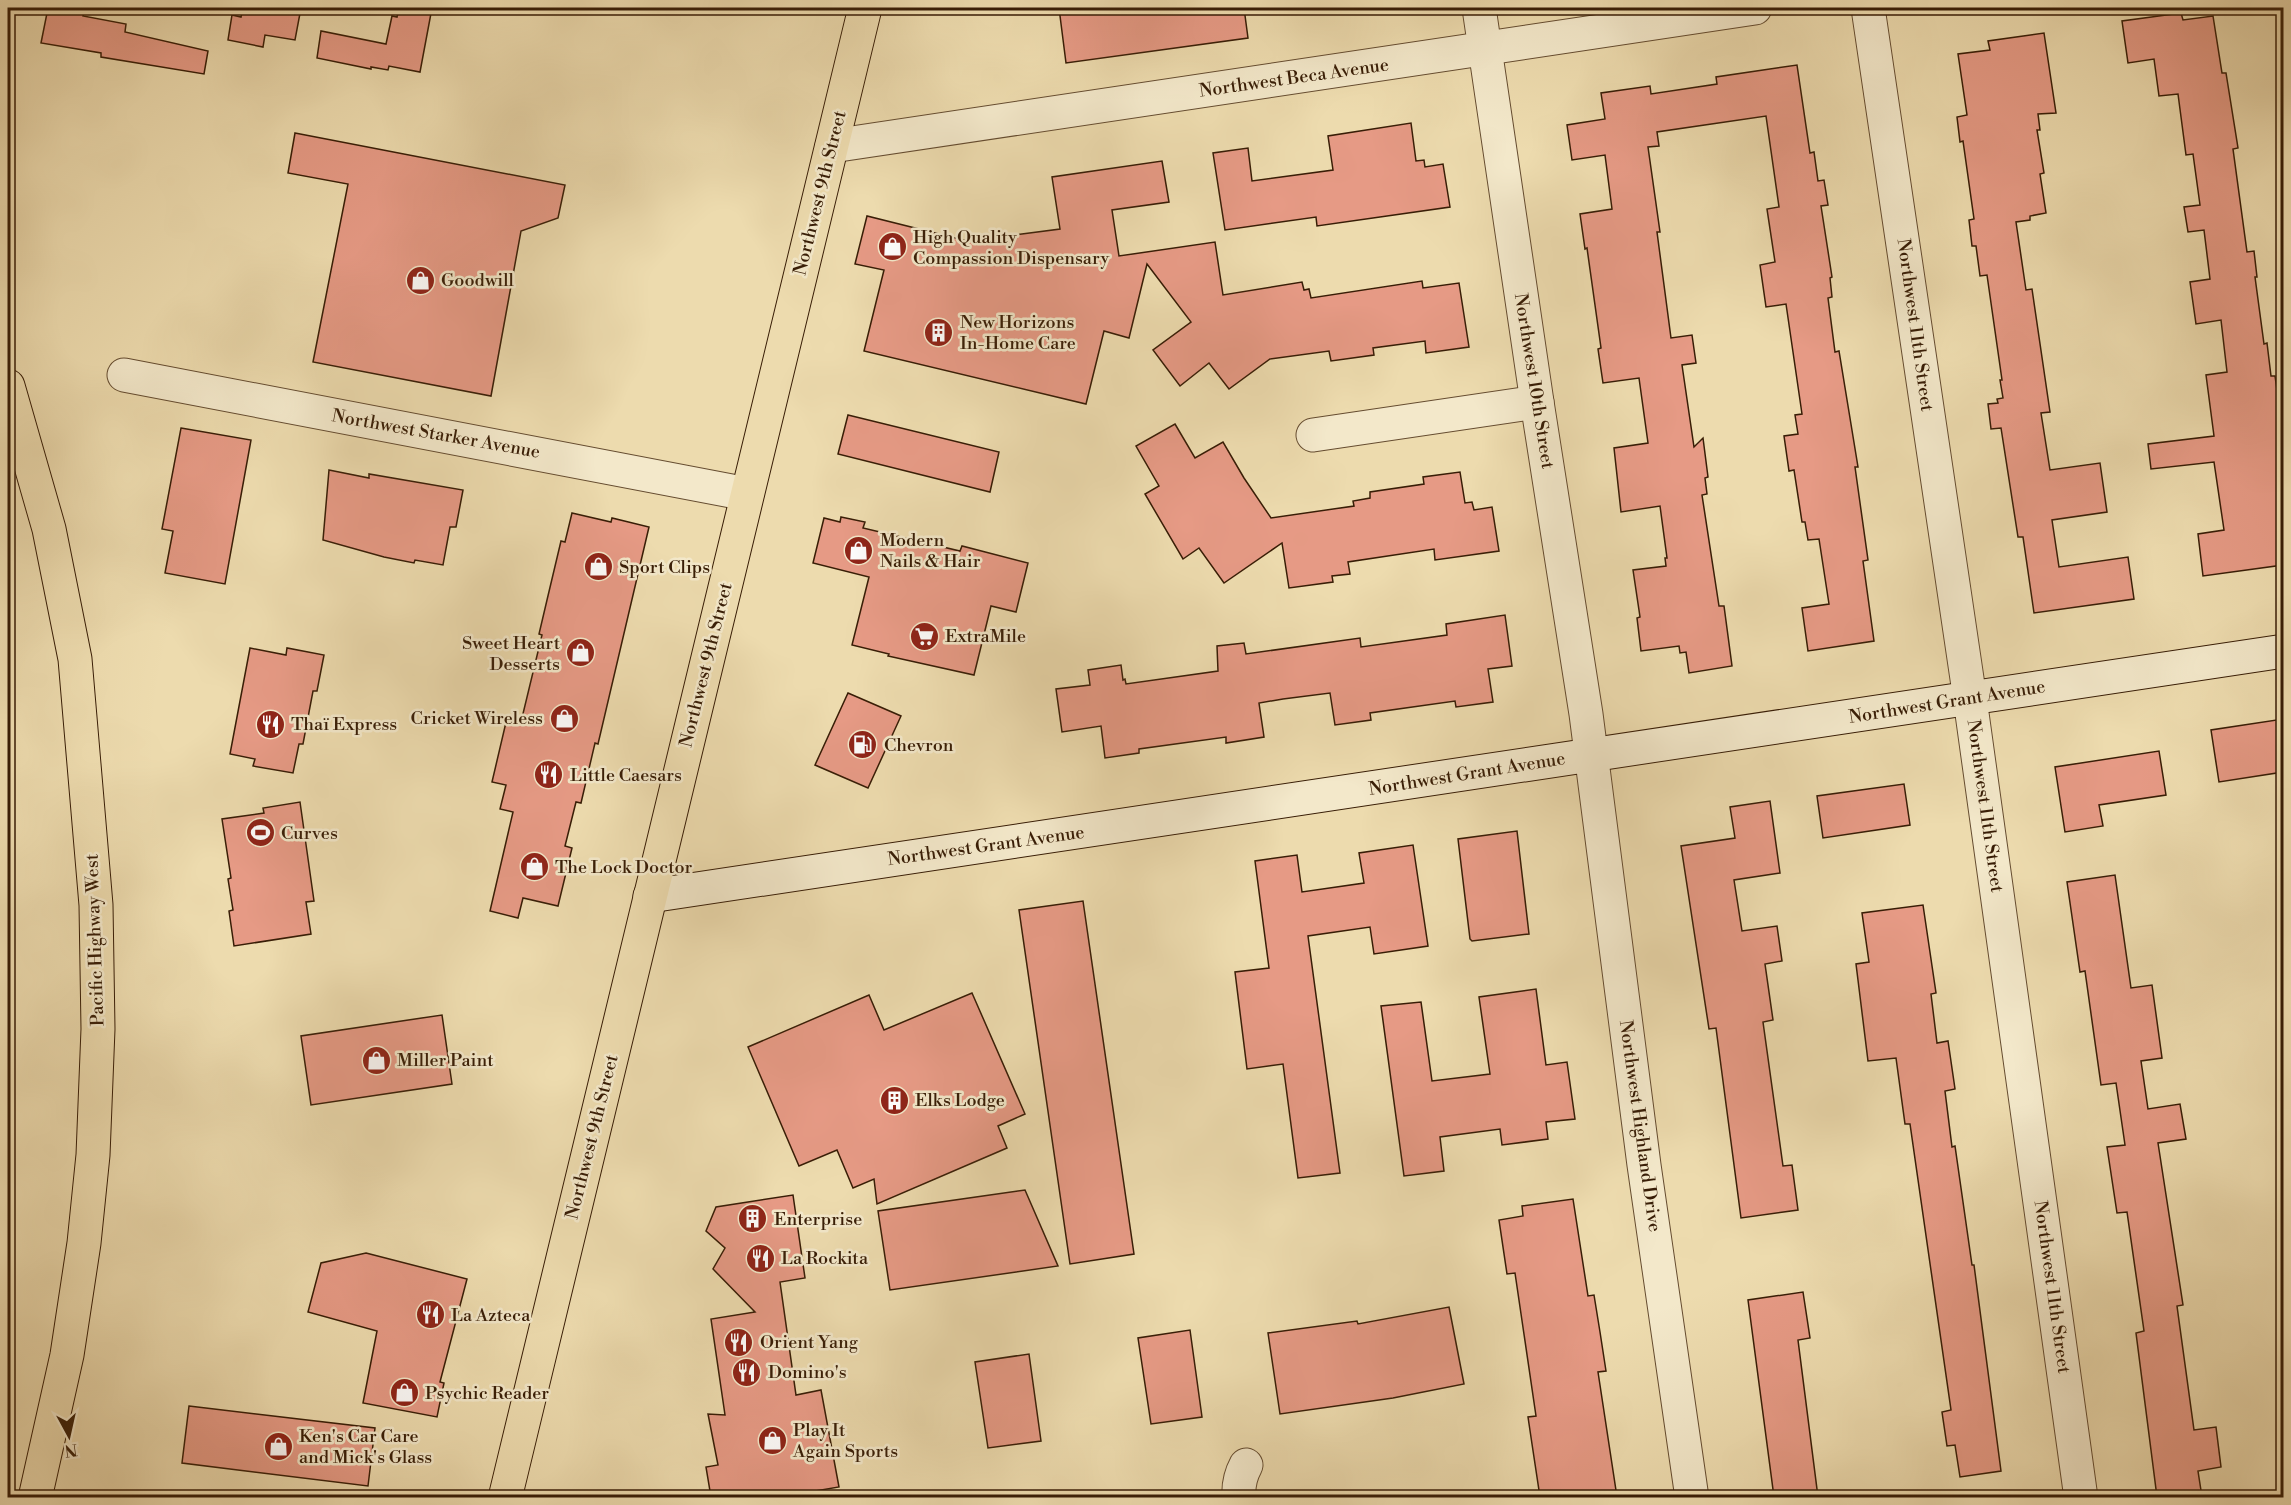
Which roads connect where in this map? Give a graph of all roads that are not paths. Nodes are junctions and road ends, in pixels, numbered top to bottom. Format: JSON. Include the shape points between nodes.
{"nodes":[{"id":1,"x":865,"y":8,"type":"edge"},
{"id":2,"x":1479,"y":8,"type":"edge"},
{"id":3,"x":1755,"y":8,"type":"edge"},
{"id":4,"x":1868,"y":8,"type":"edge"},
{"id":5,"x":1485,"y":49,"type":"junction"},
{"id":6,"x":832,"y":146,"type":"junction"},
{"id":7,"x":124,"y":375,"type":"dead end"},
{"id":8,"x":8,"y":386,"type":"edge"},
{"id":9,"x":1537,"y":402,"type":"junction"},
{"id":10,"x":1313,"y":435,"type":"dead end"},
{"id":11,"x":747,"y":494,"type":"junction"},
{"id":12,"x":2283,"y":651,"type":"edge"},
{"id":13,"x":1970,"y":699,"type":"junction"},
{"id":14,"x":1591,"y":755,"type":"junction"},
{"id":15,"x":650,"y":896,"type":"junction"},
{"id":16,"x":1246,"y":1465,"type":"dead end"},
{"id":17,"x":35,"y":1497,"type":"edge"},
{"id":18,"x":505,"y":1497,"type":"edge"},
{"id":19,"x":1239,"y":1497,"type":"edge"},
{"id":20,"x":1692,"y":1497,"type":"edge"},
{"id":21,"x":2081,"y":1497,"type":"edge"}],
"edges":[{"from":1,"to":6,"type":"main road","name":"Northwest 9th Street"},
{"from":2,"to":5,"type":"street","name":"Northwest 10th Street"},
{"from":3,"to":5,"type":"street","name":"Northwest Beca Avenue"},
{"from":4,"to":13,"type":"street","name":"Northwest 11th Street"},
{"from":5,"to":6,"type":"street","name":"Northwest Beca Avenue"},
{"from":5,"to":9,"type":"street","name":"Northwest 10th Street"},
{"from":6,"to":11,"type":"main road","name":"Northwest 9th Street"},
{"from":7,"to":11,"type":"street","name":"Northwest Starker Avenue"},
{"from":8,"to":17,"type":"main road","name":"Pacific Highway West","via":[[49,529],[75,659],[96,927],[98,1029],[93,1155],[84,1243],[67,1355]]},
{"from":9,"to":10,"type":"street"},
{"from":9,"to":14,"type":"street","name":"Northwest 10th Street"},
{"from":11,"to":15,"type":"main road","name":"Northwest 9th Street"},
{"from":12,"to":13,"type":"street","name":"Northwest Grant Avenue"},
{"from":13,"to":14,"type":"street","name":"Northwest Grant Avenue"},
{"from":13,"to":21,"type":"street","name":"Northwest 11th Street"},
{"from":14,"to":15,"type":"street","name":"Northwest Grant Avenue"},
{"from":14,"to":20,"type":"street","name":"Northwest Highland Drive"},
{"from":15,"to":18,"type":"main road","name":"Northwest 9th Street"},
{"from":16,"to":19,"type":"street","via":[[1238,1486]]}]}
